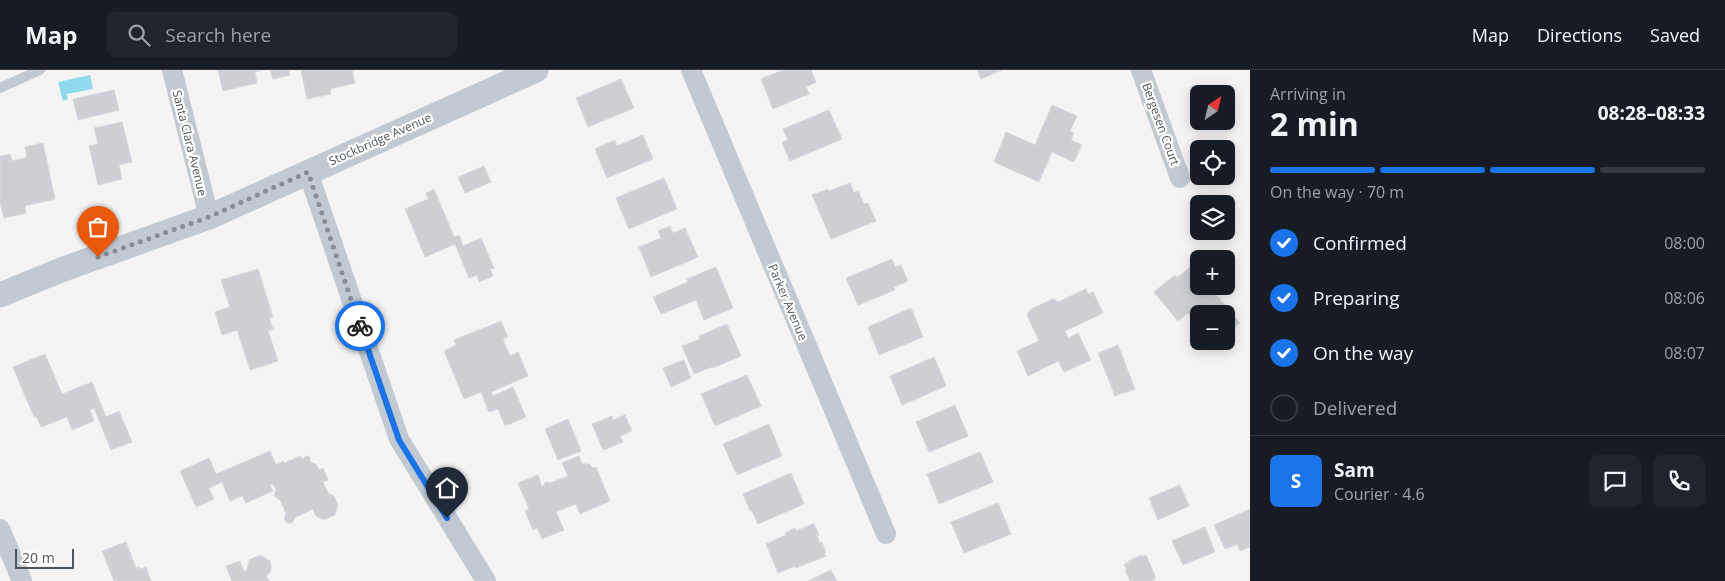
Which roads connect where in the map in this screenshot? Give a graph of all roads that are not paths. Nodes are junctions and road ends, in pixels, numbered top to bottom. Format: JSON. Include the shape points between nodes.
{"nodes":[{"id":1,"x":40,"y":70,"type":"edge"},
{"id":2,"x":172,"y":70,"type":"edge"},
{"id":3,"x":536,"y":70,"type":"edge"},
{"id":4,"x":691,"y":70,"type":"edge"},
{"id":5,"x":1141,"y":70,"type":"edge"},
{"id":6,"x":0,"y":88,"type":"edge"},
{"id":7,"x":308,"y":172,"type":"junction"},
{"id":8,"x":1180,"y":178,"type":"dead end"},
{"id":9,"x":209,"y":217,"type":"junction"},
{"id":10,"x":0,"y":295,"type":"edge"},
{"id":11,"x":0,"y":529,"type":"edge"},
{"id":12,"x":886,"y":534,"type":"dead end"},
{"id":13,"x":22,"y":581,"type":"edge"},
{"id":14,"x":486,"y":581,"type":"edge"}],
"edges":[{"from":1,"to":6,"type":"lane"},
{"from":2,"to":9,"type":"street","name":"Santa Clara Avenue"},
{"from":3,"to":7,"type":"street","name":"Stockbridge Avenue"},
{"from":4,"to":12,"type":"street","name":"Parker Avenue"},
{"from":5,"to":8,"type":"street","name":"Bergesen Court"},
{"from":7,"to":9,"type":"street","name":"Stockbridge Avenue"},
{"from":7,"to":14,"type":"street","via":[[399,440]]},
{"from":9,"to":10,"type":"street","name":"Stockbridge Avenue"},
{"from":11,"to":13,"type":"street"}]}
